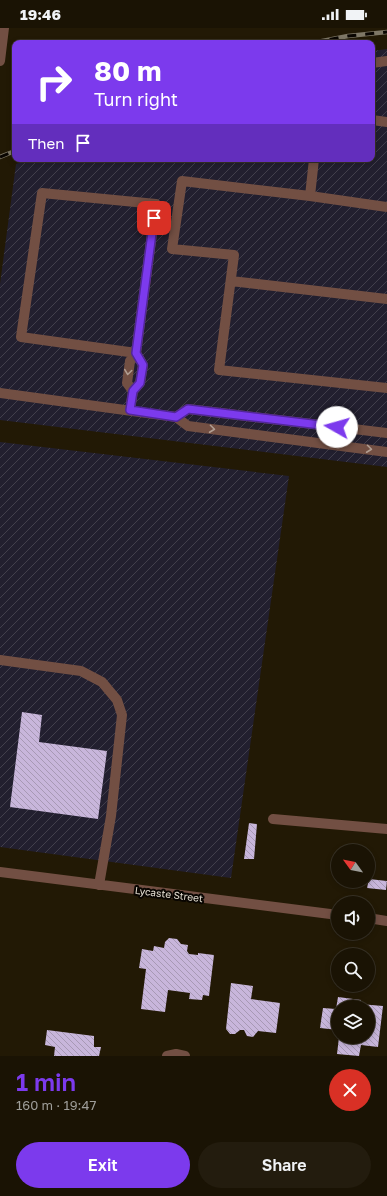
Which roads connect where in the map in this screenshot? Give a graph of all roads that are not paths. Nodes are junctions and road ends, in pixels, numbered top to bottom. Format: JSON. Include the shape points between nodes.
{"nodes":[{"id":1,"x":4,"y":28,"type":"edge"},
{"id":2,"x":0,"y":61,"type":"edge"},
{"id":3,"x":387,"y":61,"type":"edge"},
{"id":4,"x":375,"y":63,"type":"edge"},
{"id":5,"x":375,"y":120,"type":"edge"},
{"id":6,"x":387,"y":122,"type":"edge"},
{"id":7,"x":314,"y":162,"type":"edge"},
{"id":8,"x":310,"y":196,"type":"junction"},
{"id":9,"x":387,"y":206,"type":"edge"},
{"id":10,"x":231,"y":281,"type":"junction"},
{"id":11,"x":387,"y":299,"type":"edge"},
{"id":12,"x":136,"y":353,"type":"junction"},
{"id":13,"x":387,"y":388,"type":"edge"},
{"id":14,"x":0,"y":393,"type":"edge"},
{"id":15,"x":130,"y":410,"type":"junction"},
{"id":16,"x":176,"y":417,"type":"junction"},
{"id":17,"x":387,"y":433,"type":"edge"},
{"id":18,"x":387,"y":452,"type":"edge"},
{"id":19,"x":0,"y":660,"type":"edge"},
{"id":20,"x":273,"y":819,"type":"dead end"},
{"id":21,"x":387,"y":829,"type":"edge"},
{"id":22,"x":0,"y":872,"type":"edge"},
{"id":23,"x":99,"y":885,"type":"junction"},
{"id":24,"x":331,"y":914,"type":"edge"},
{"id":25,"x":375,"y":919,"type":"edge"},
{"id":26,"x":387,"y":921,"type":"edge"},
{"id":27,"x":167,"y":1056,"type":"edge"},
{"id":28,"x":185,"y":1056,"type":"edge"}],
"edges":[{"from":1,"to":2,"type":"street"},
{"from":3,"to":4,"type":"street"},
{"from":5,"to":6,"type":"street"},
{"from":7,"to":8,"type":"street"},
{"from":8,"to":9,"type":"street"},
{"from":8,"to":10,"type":"street","via":[[182,181],[172,248],[234,256]]},
{"from":10,"to":11,"type":"street"},
{"from":10,"to":13,"type":"street","via":[[219,370]]},
{"from":12,"to":12,"type":"street","via":[[156,204],[42,193],[21,337]]},
{"from":12,"to":15,"type":"street","via":[[130,361],[127,383],[133,391]]},
{"from":14,"to":15,"type":"street"},
{"from":15,"to":16,"type":"street"},
{"from":16,"to":17,"type":"street","via":[[188,409]]},
{"from":16,"to":18,"type":"street","one_way":true,"via":[[188,426]]},
{"from":19,"to":23,"type":"street","via":[[81,671],[102,682],[117,700],[122,715],[111,816]]},
{"from":20,"to":21,"type":"street"},
{"from":22,"to":23,"type":"street","name":"Lycaste Street"},
{"from":23,"to":24,"type":"street","name":"Lycaste Street"},
{"from":25,"to":26,"type":"street"},
{"from":27,"to":28,"type":"street"}]}
